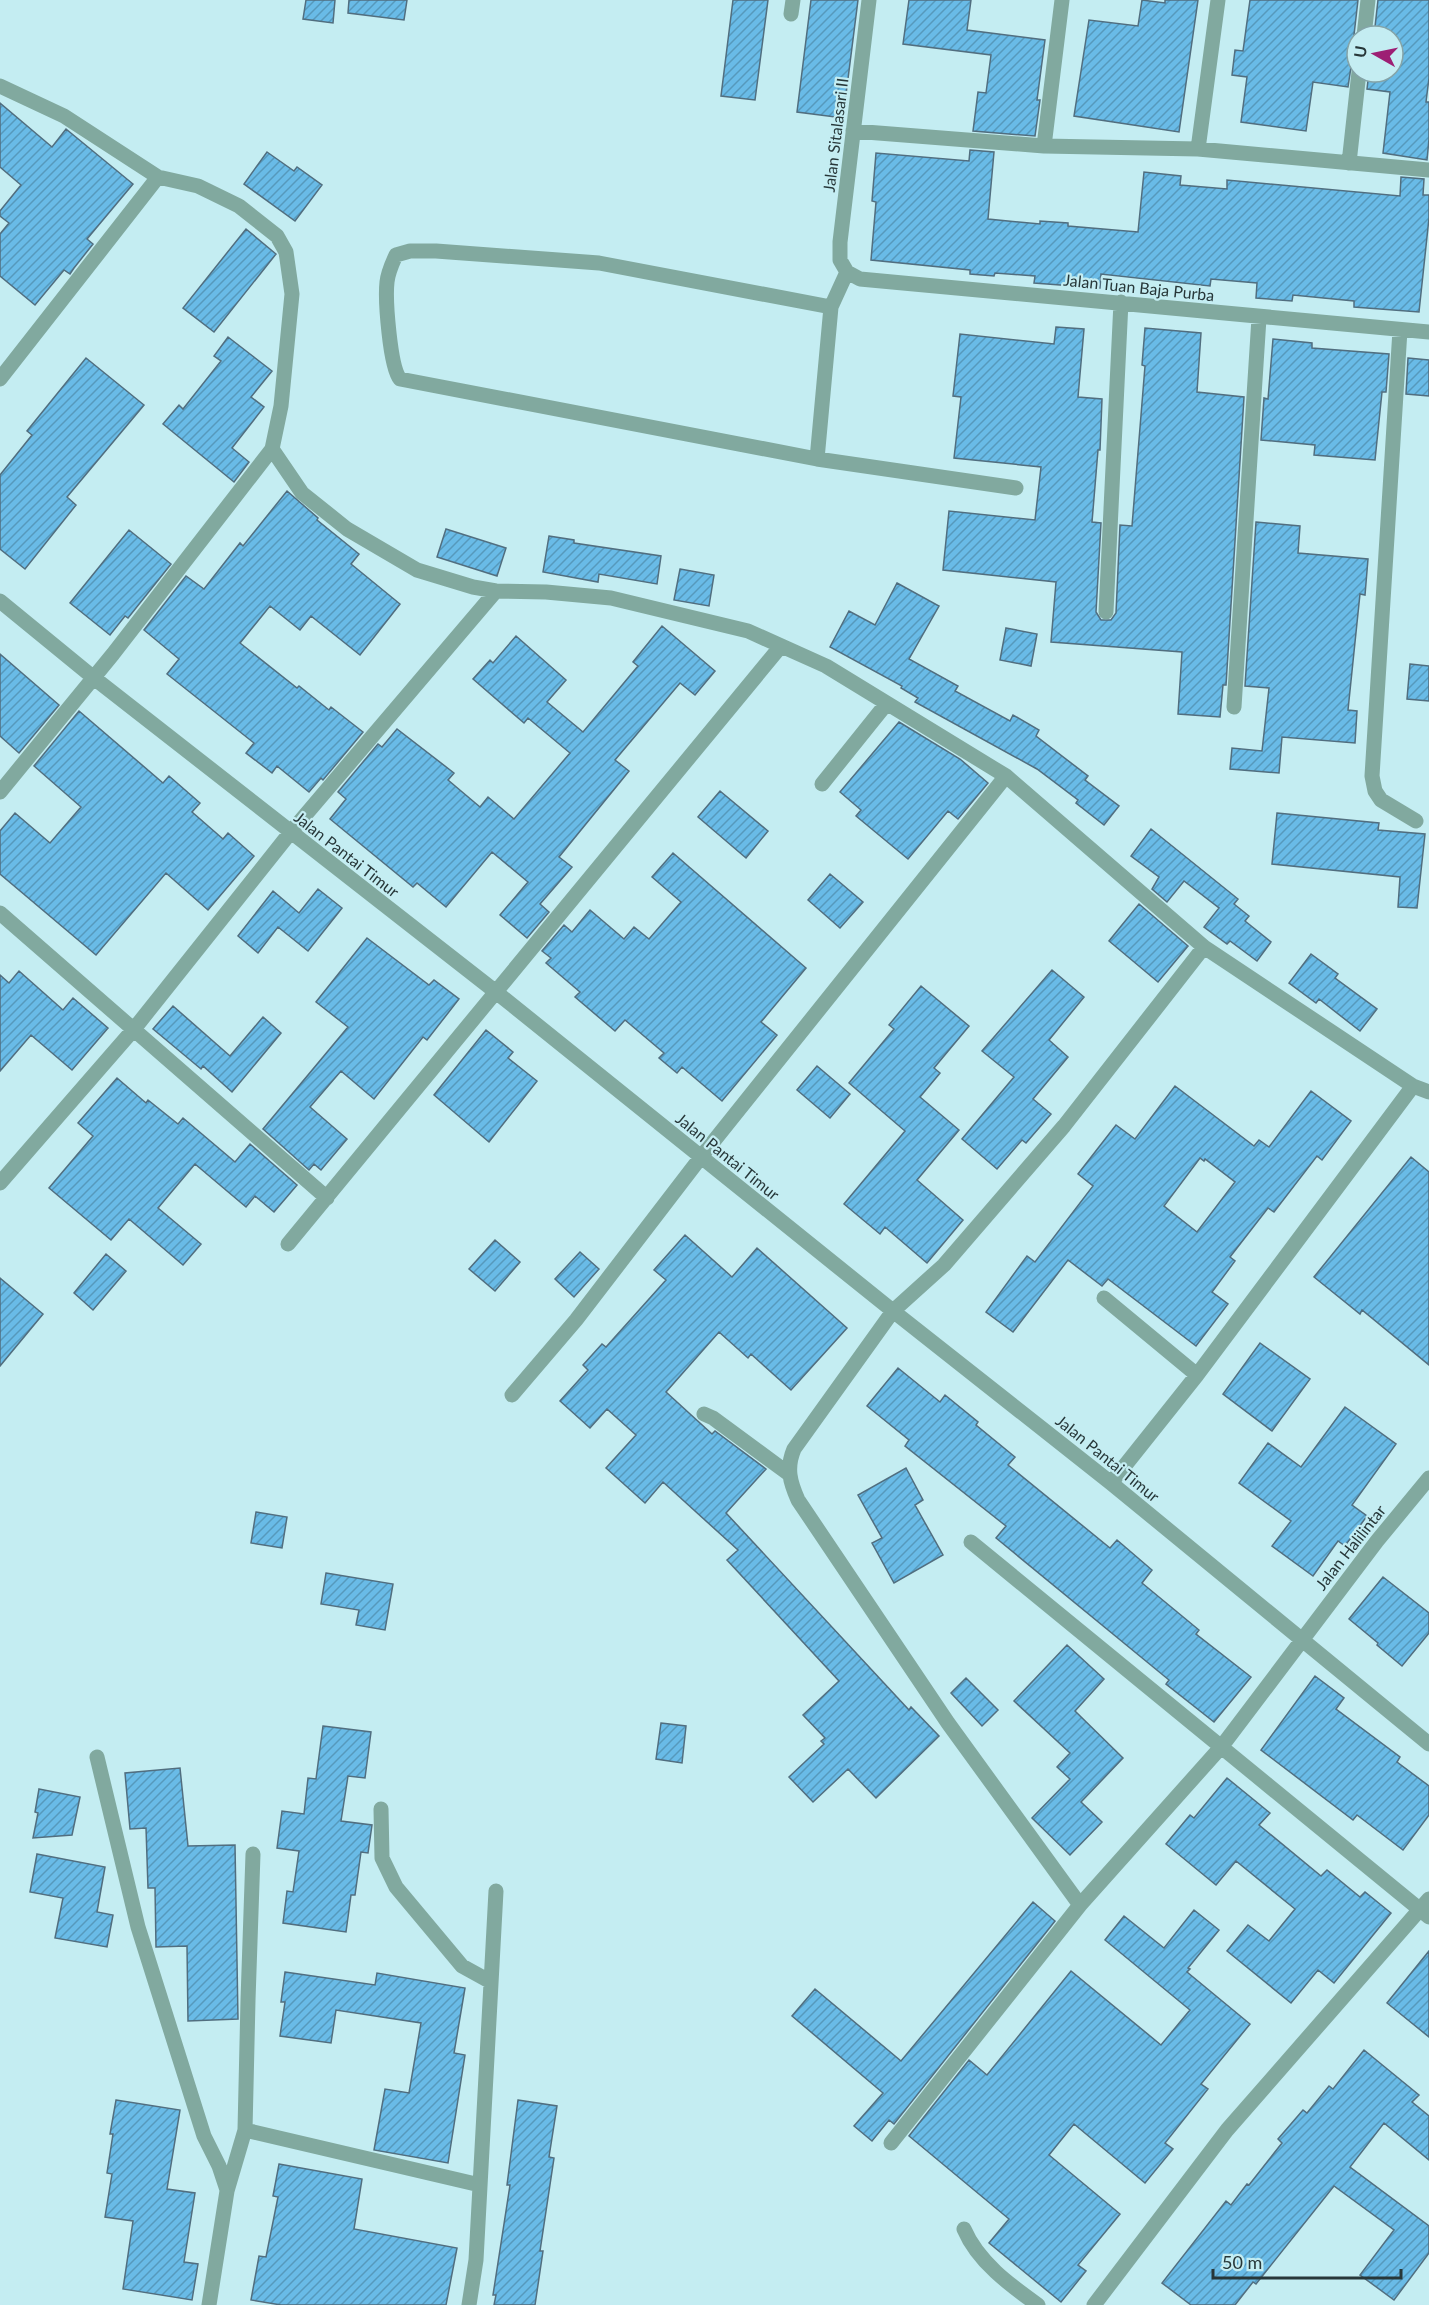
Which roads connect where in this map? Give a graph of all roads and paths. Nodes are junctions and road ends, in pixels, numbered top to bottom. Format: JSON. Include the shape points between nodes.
{"nodes":[{"id":1,"x":869,"y":0,"type":"edge"},
{"id":2,"x":1062,"y":0,"type":"edge"},
{"id":3,"x":1218,"y":0,"type":"edge"},
{"id":4,"x":1368,"y":0,"type":"edge"},
{"id":5,"x":1365,"y":24,"type":"edge"},
{"id":6,"x":1358,"y":84,"type":"edge"},
{"id":7,"x":0,"y":86,"type":"edge"},
{"id":8,"x":853,"y":131,"type":"junction"},
{"id":9,"x":1044,"y":146,"type":"junction"},
{"id":10,"x":1198,"y":149,"type":"junction"},
{"id":11,"x":1348,"y":163,"type":"junction"},
{"id":12,"x":1429,"y":170,"type":"edge"},
{"id":13,"x":158,"y":177,"type":"junction"},
{"id":14,"x":847,"y":272,"type":"junction"},
{"id":15,"x":1121,"y":302,"type":"junction"},
{"id":16,"x":831,"y":307,"type":"junction"},
{"id":17,"x":1259,"y":318,"type":"junction"},
{"id":18,"x":1400,"y":330,"type":"junction"},
{"id":19,"x":1429,"y":332,"type":"edge"},
{"id":20,"x":0,"y":379,"type":"edge"},
{"id":21,"x":272,"y":449,"type":"junction"},
{"id":22,"x":817,"y":459,"type":"junction"},
{"id":23,"x":1016,"y":488,"type":"dead end"},
{"id":24,"x":496,"y":591,"type":"junction"},
{"id":25,"x":0,"y":601,"type":"edge"},
{"id":26,"x":1106,"y":612,"type":"dead end"},
{"id":27,"x":781,"y":646,"type":"junction"},
{"id":28,"x":94,"y":678,"type":"junction"},
{"id":29,"x":887,"y":704,"type":"junction"},
{"id":30,"x":1234,"y":707,"type":"dead end"},
{"id":31,"x":1006,"y":776,"type":"junction"},
{"id":32,"x":822,"y":784,"type":"dead end"},
{"id":33,"x":0,"y":792,"type":"edge"},
{"id":34,"x":1416,"y":821,"type":"dead end"},
{"id":35,"x":290,"y":833,"type":"junction"},
{"id":36,"x":0,"y":913,"type":"edge"},
{"id":37,"x":1204,"y":947,"type":"junction"},
{"id":38,"x":496,"y":992,"type":"junction"},
{"id":39,"x":134,"y":1029,"type":"junction"},
{"id":40,"x":1413,"y":1086,"type":"junction"},
{"id":41,"x":1429,"y":1092,"type":"edge"},
{"id":42,"x":701,"y":1157,"type":"junction"},
{"id":43,"x":0,"y":1183,"type":"edge"},
{"id":44,"x":327,"y":1198,"type":"junction"},
{"id":45,"x":288,"y":1244,"type":"dead end"},
{"id":46,"x":1104,"y":1298,"type":"dead end"},
{"id":47,"x":893,"y":1311,"type":"junction"},
{"id":48,"x":1197,"y":1375,"type":"junction"},
{"id":49,"x":512,"y":1395,"type":"dead end"},
{"id":50,"x":704,"y":1414,"type":"dead end"},
{"id":51,"x":789,"y":1474,"type":"junction"},
{"id":52,"x":1429,"y":1478,"type":"edge"},
{"id":53,"x":1111,"y":1483,"type":"junction"},
{"id":54,"x":971,"y":1542,"type":"dead end"},
{"id":55,"x":1302,"y":1640,"type":"junction"},
{"id":56,"x":1429,"y":1744,"type":"edge"},
{"id":57,"x":1222,"y":1746,"type":"junction"},
{"id":58,"x":97,"y":1757,"type":"dead end"},
{"id":59,"x":381,"y":1809,"type":"dead end"},
{"id":60,"x":253,"y":1854,"type":"dead end"},
{"id":61,"x":496,"y":1891,"type":"dead end"},
{"id":62,"x":1080,"y":1905,"type":"junction"},
{"id":63,"x":1426,"y":1909,"type":"edge"},
{"id":64,"x":491,"y":1982,"type":"junction"},
{"id":65,"x":246,"y":2130,"type":"junction"},
{"id":66,"x":891,"y":2143,"type":"dead end"},
{"id":67,"x":480,"y":2185,"type":"junction"},
{"id":68,"x":227,"y":2191,"type":"junction"},
{"id":69,"x":964,"y":2229,"type":"dead end"},
{"id":70,"x":209,"y":2305,"type":"edge"},
{"id":71,"x":468,"y":2305,"type":"edge"},
{"id":72,"x":1038,"y":2305,"type":"edge"},
{"id":73,"x":1094,"y":2305,"type":"edge"}],
"edges":[{"from":1,"to":8,"type":"street","name":"Jalan Sitalasari II"},
{"from":2,"to":9,"type":"street"},
{"from":3,"to":10,"type":"street"},
{"from":4,"to":5,"type":"street"},
{"from":6,"to":11,"type":"street"},
{"from":7,"to":13,"type":"street","via":[[64,116]]},
{"from":8,"to":9,"type":"street"},
{"from":8,"to":14,"type":"street","name":"Jalan Sitalasari II","via":[[840,242],[840,260]]},
{"from":9,"to":10,"type":"street"},
{"from":10,"to":11,"type":"street"},
{"from":11,"to":12,"type":"street"},
{"from":13,"to":20,"type":"street"},
{"from":13,"to":21,"type":"street","via":[[198,186],[239,206],[277,236],[286,252],[292,294],[281,406]]},
{"from":14,"to":15,"type":"street","name":"Jalan Tuan Baja Purba","via":[[860,279]]},
{"from":14,"to":16,"type":"street"},
{"from":15,"to":17,"type":"street","name":"Jalan Tuan Baja Purba"},
{"from":15,"to":26,"type":"street"},
{"from":16,"to":22,"type":"street"},
{"from":16,"to":22,"type":"street","via":[[599,263],[436,251],[396,255],[386,284],[394,366],[400,379]]},
{"from":17,"to":18,"type":"street","name":"Jalan Tuan Baja Purba"},
{"from":17,"to":30,"type":"street"},
{"from":18,"to":19,"type":"street","name":"Jalan Tuan Baja Purba"},
{"from":18,"to":34,"type":"street","via":[[1372,776],[1381,800]]},
{"from":21,"to":24,"type":"street","via":[[302,494],[347,529],[417,570]]},
{"from":21,"to":28,"type":"street"},
{"from":22,"to":23,"type":"street"},
{"from":24,"to":27,"type":"street","via":[[611,598],[748,631]]},
{"from":24,"to":35,"type":"street"},
{"from":25,"to":28,"type":"street","name":"Jalan Pantai Timur"},
{"from":27,"to":29,"type":"street","via":[[826,666]]},
{"from":27,"to":38,"type":"street"},
{"from":28,"to":33,"type":"street"},
{"from":28,"to":35,"type":"street","name":"Jalan Pantai Timur"},
{"from":29,"to":31,"type":"street"},
{"from":29,"to":32,"type":"street"},
{"from":31,"to":37,"type":"street"},
{"from":31,"to":42,"type":"street"},
{"from":35,"to":38,"type":"street","name":"Jalan Pantai Timur"},
{"from":35,"to":39,"type":"street"},
{"from":36,"to":39,"type":"street"},
{"from":37,"to":40,"type":"street"},
{"from":37,"to":47,"type":"street","via":[[1064,1126],[944,1265]]},
{"from":38,"to":42,"type":"street","name":"Jalan Pantai Timur"},
{"from":38,"to":44,"type":"street"},
{"from":39,"to":43,"type":"street"},
{"from":39,"to":44,"type":"street"},
{"from":40,"to":41,"type":"street"},
{"from":40,"to":48,"type":"street"},
{"from":42,"to":47,"type":"street","name":"Jalan Pantai Timur"},
{"from":42,"to":49,"type":"street","via":[[576,1320]]},
{"from":44,"to":45,"type":"street"},
{"from":46,"to":48,"type":"street"},
{"from":47,"to":51,"type":"street","via":[[794,1449]]},
{"from":47,"to":53,"type":"street","name":"Jalan Pantai Timur"},
{"from":48,"to":53,"type":"street"},
{"from":50,"to":51,"type":"street"},
{"from":51,"to":62,"type":"street","via":[[798,1500],[948,1724]]},
{"from":52,"to":55,"type":"street","name":"Jalan Halilintar"},
{"from":53,"to":55,"type":"street","name":"Jalan Pantai Timur"},
{"from":54,"to":57,"type":"street"},
{"from":55,"to":56,"type":"street","name":"Jalan Pantai Timur"},
{"from":55,"to":57,"type":"street","name":"Jalan Halilintar"},
{"from":57,"to":62,"type":"street","name":"Jalan Halilintar"},
{"from":57,"to":63,"type":"street"},
{"from":58,"to":68,"type":"street","via":[[138,1927],[204,2136]]},
{"from":59,"to":64,"type":"street","via":[[382,1858],[396,1887],[462,1966]]},
{"from":60,"to":65,"type":"street"},
{"from":61,"to":64,"type":"street"},
{"from":62,"to":66,"type":"street","name":"Jalan Halilintar"},
{"from":63,"to":73,"type":"street","via":[[1227,2130]]},
{"from":64,"to":67,"type":"street"},
{"from":65,"to":67,"type":"street"},
{"from":65,"to":68,"type":"street"},
{"from":67,"to":71,"type":"street","via":[[476,2260]]},
{"from":68,"to":70,"type":"street"},
{"from":69,"to":72,"type":"street","via":[[1005,2281]]}]}
